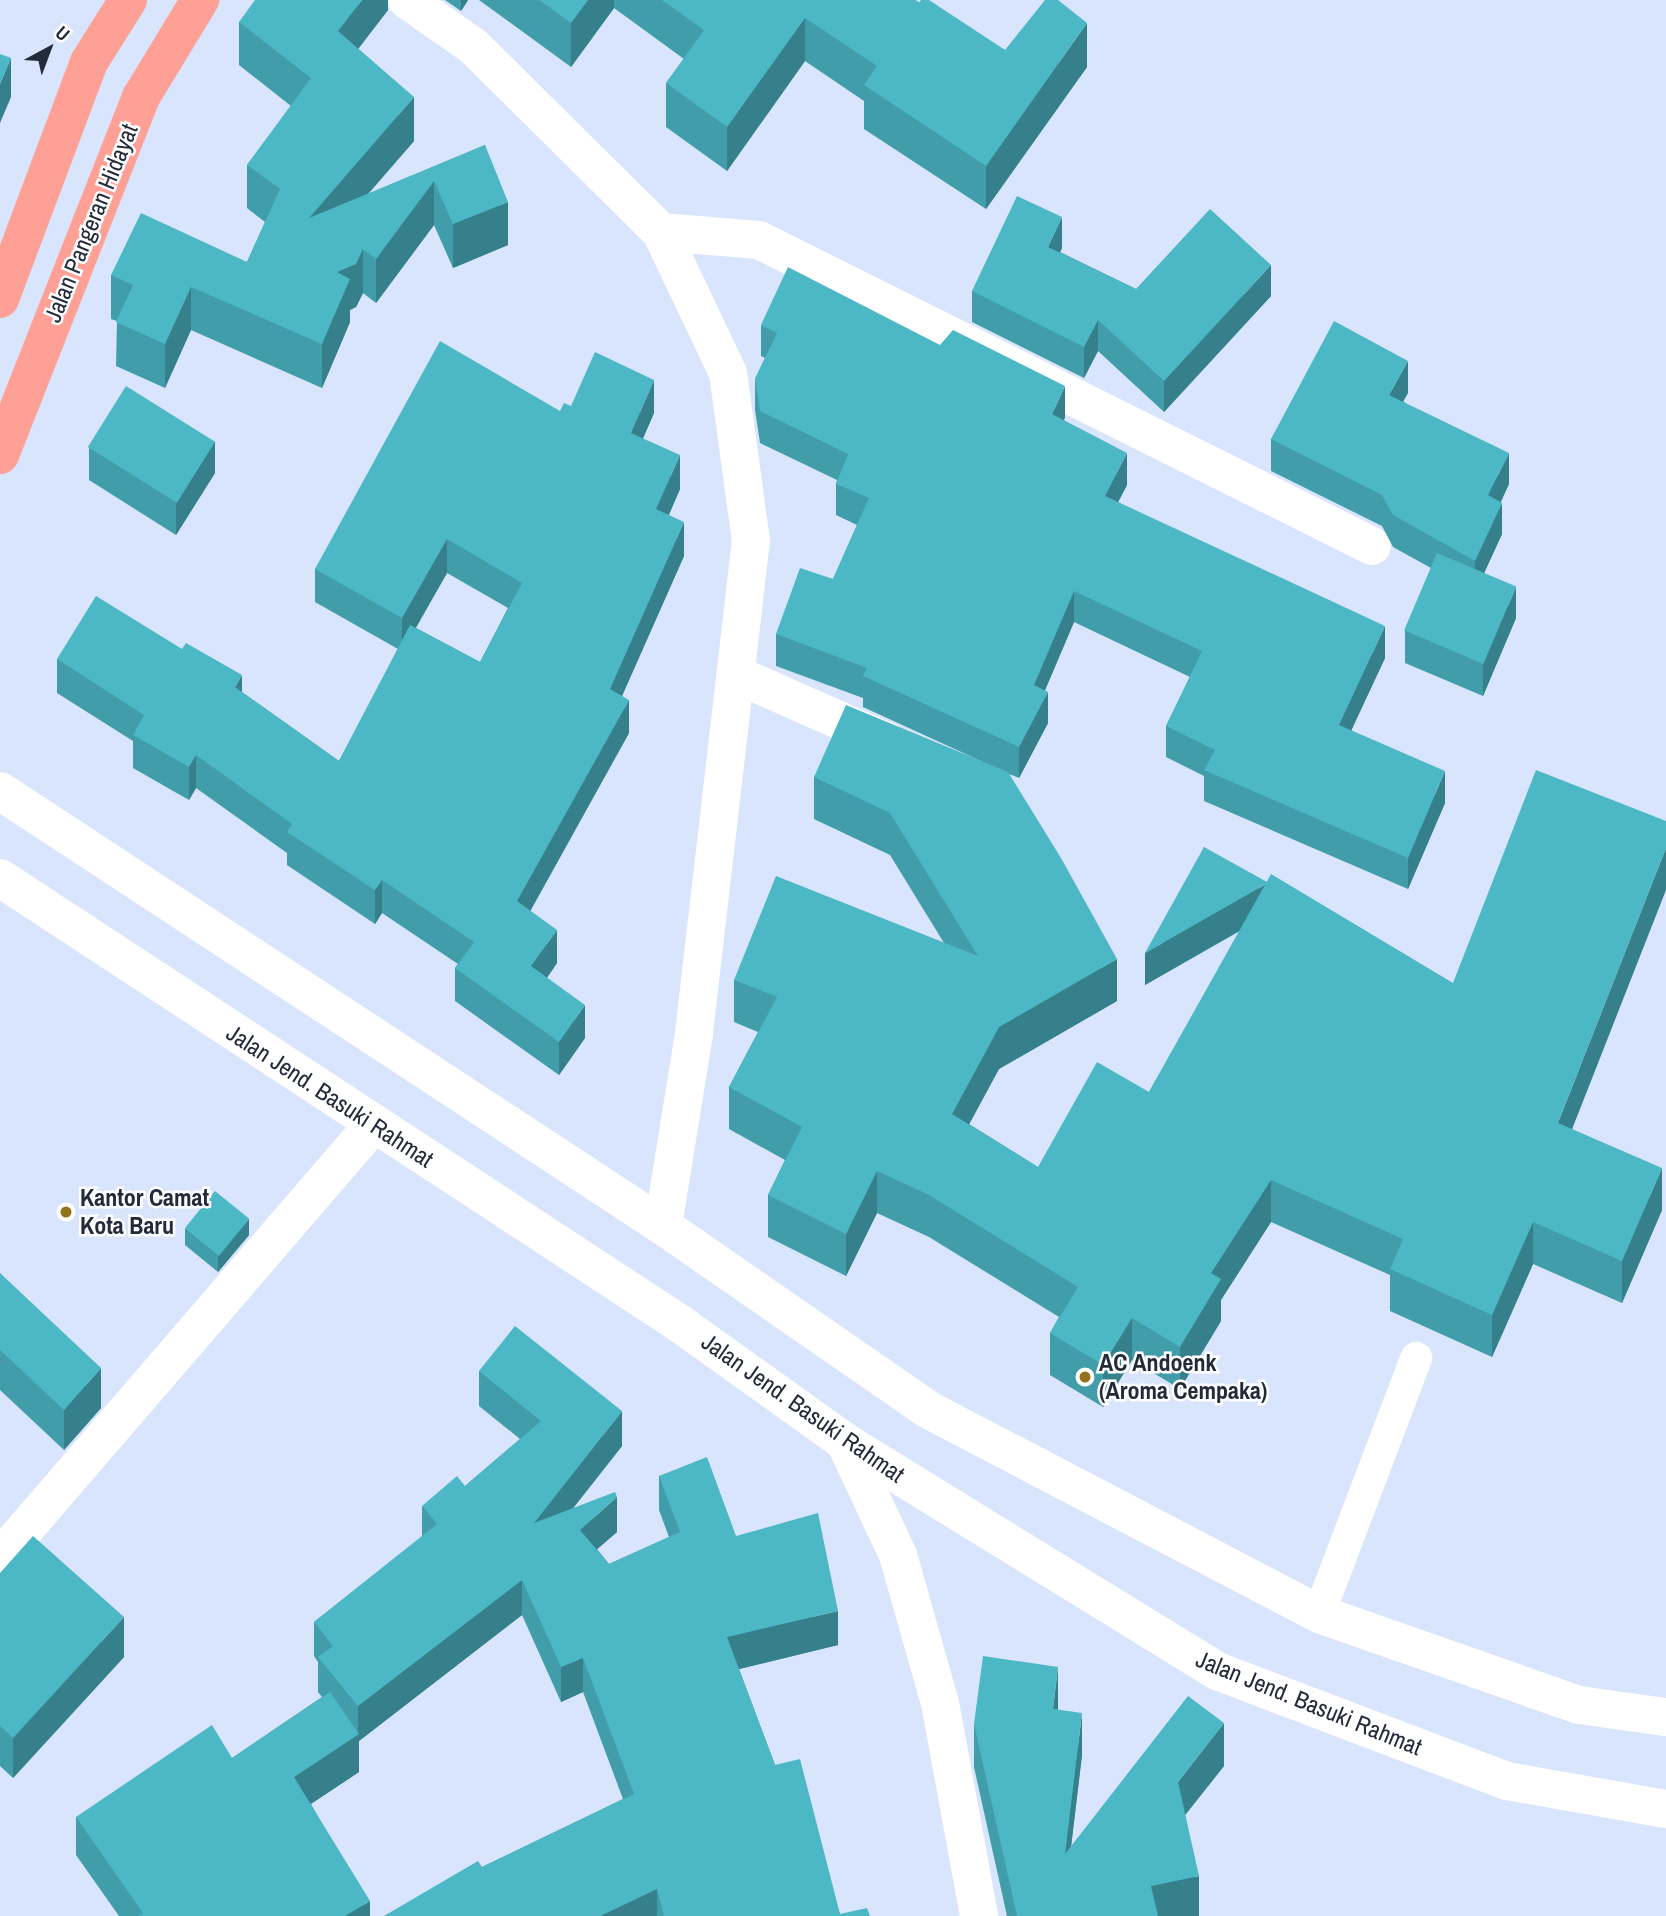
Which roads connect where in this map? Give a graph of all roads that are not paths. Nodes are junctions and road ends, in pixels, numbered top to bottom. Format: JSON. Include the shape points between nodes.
{"nodes":[{"id":1,"x":128,"y":0,"type":"edge"},
{"id":2,"x":200,"y":0,"type":"edge"},
{"id":3,"x":407,"y":0,"type":"edge"},
{"id":4,"x":661,"y":232,"type":"junction"},
{"id":5,"x":0,"y":299,"type":"edge"},
{"id":6,"x":0,"y":455,"type":"edge"},
{"id":7,"x":1372,"y":547,"type":"dead end"},
{"id":8,"x":737,"y":675,"type":"junction"},
{"id":9,"x":928,"y":759,"type":"edge"},
{"id":10,"x":0,"y":791,"type":"edge"},
{"id":11,"x":0,"y":878,"type":"edge"},
{"id":12,"x":373,"y":1125,"type":"junction"},
{"id":13,"x":663,"y":1226,"type":"junction"},
{"id":14,"x":1416,"y":1358,"type":"dead end"},
{"id":15,"x":845,"y":1442,"type":"junction"},
{"id":16,"x":0,"y":1558,"type":"edge"},
{"id":17,"x":1319,"y":1614,"type":"junction"},
{"id":18,"x":1666,"y":1717,"type":"edge"},
{"id":19,"x":1666,"y":1809,"type":"edge"},
{"id":20,"x":978,"y":1916,"type":"edge"}],
"edges":[{"from":1,"to":5,"type":"highway","via":[[89,62]]},
{"from":2,"to":6,"type":"highway","name":"Jalan Pangeran Hidayat","via":[[141,97]]},
{"from":3,"to":4,"type":"main road","via":[[473,46]]},
{"from":4,"to":7,"type":"main road","via":[[759,240]]},
{"from":4,"to":8,"type":"main road","via":[[728,373],[751,540]]},
{"from":8,"to":9,"type":"main road"},
{"from":8,"to":13,"type":"main road","via":[[694,1034]]},
{"from":10,"to":13,"type":"main road"},
{"from":11,"to":12,"type":"main road","name":"Jalan Jend. Basuki Rahmat"},
{"from":12,"to":15,"type":"main road","name":"Jalan Jend. Basuki Rahmat","via":[[679,1323]]},
{"from":12,"to":16,"type":"main road"},
{"from":13,"to":17,"type":"main road","via":[[927,1409]]},
{"from":14,"to":17,"type":"lane"},
{"from":15,"to":19,"type":"main road","name":"Jalan Jend. Basuki Rahmat","via":[[1217,1671],[1507,1782]]},
{"from":15,"to":20,"type":"main road","via":[[898,1555],[940,1703]]},
{"from":17,"to":18,"type":"main road","via":[[1579,1705]]}]}
